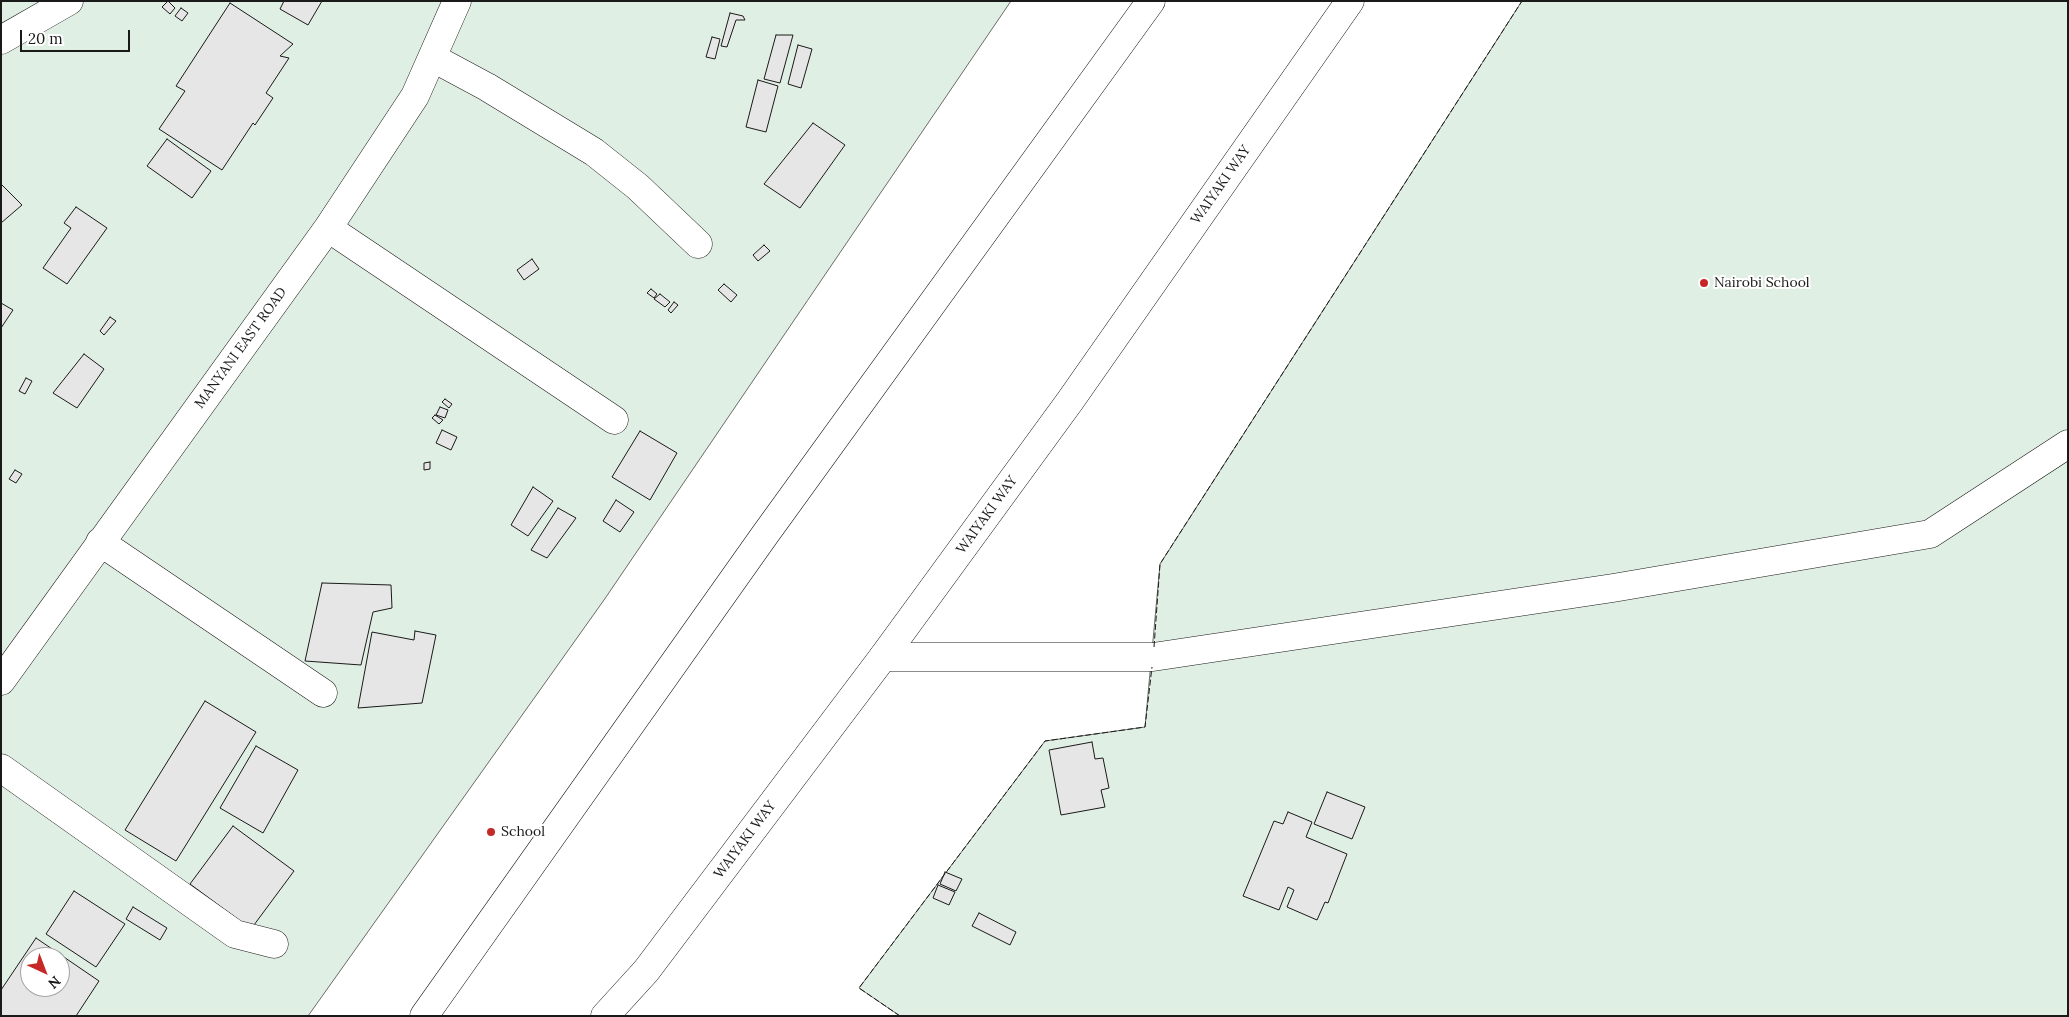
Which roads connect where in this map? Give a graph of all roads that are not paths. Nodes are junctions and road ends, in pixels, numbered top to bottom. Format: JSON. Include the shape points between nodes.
{"nodes":[{"id":1,"x":69,"y":1,"type":"edge"},
{"id":2,"x":457,"y":1,"type":"edge"},
{"id":3,"x":1151,"y":1,"type":"edge"},
{"id":4,"x":1350,"y":1,"type":"edge"},
{"id":5,"x":1,"y":40,"type":"edge"},
{"id":6,"x":433,"y":58,"type":"junction"},
{"id":7,"x":328,"y":228,"type":"junction"},
{"id":8,"x":698,"y":244,"type":"dead end"},
{"id":9,"x":614,"y":420,"type":"dead end"},
{"id":10,"x":2068,"y":444,"type":"edge"},
{"id":11,"x":100,"y":542,"type":"junction"},
{"id":12,"x":883,"y":657,"type":"junction"},
{"id":13,"x":1,"y":681,"type":"edge"},
{"id":14,"x":323,"y":693,"type":"dead end"},
{"id":15,"x":1,"y":768,"type":"edge"},
{"id":16,"x":274,"y":944,"type":"dead end"},
{"id":17,"x":424,"y":1016,"type":"edge"},
{"id":18,"x":605,"y":1016,"type":"edge"}],
"edges":[{"from":1,"to":5,"type":"main road"},
{"from":2,"to":6,"type":"main road","name":"MANYANI EAST ROAD"},
{"from":3,"to":17,"type":"main road","via":[[764,536]]},
{"from":4,"to":12,"type":"main road","name":"WAIYAKI WAY","via":[[1070,401]]},
{"from":6,"to":7,"type":"main road","name":"MANYANI EAST ROAD","via":[[414,96]]},
{"from":6,"to":8,"type":"main road","via":[[594,152],[638,187]]},
{"from":7,"to":9,"type":"main road"},
{"from":7,"to":11,"type":"main road","name":"MANYANI EAST ROAD"},
{"from":10,"to":12,"type":"main road","via":[[1930,534],[1613,588],[1153,657]]},
{"from":11,"to":13,"type":"main road","name":"MANYANI EAST ROAD"},
{"from":11,"to":14,"type":"main road"},
{"from":12,"to":18,"type":"main road","name":"WAIYAKI WAY","via":[[646,971]]},
{"from":15,"to":16,"type":"main road","via":[[234,934]]}]}
